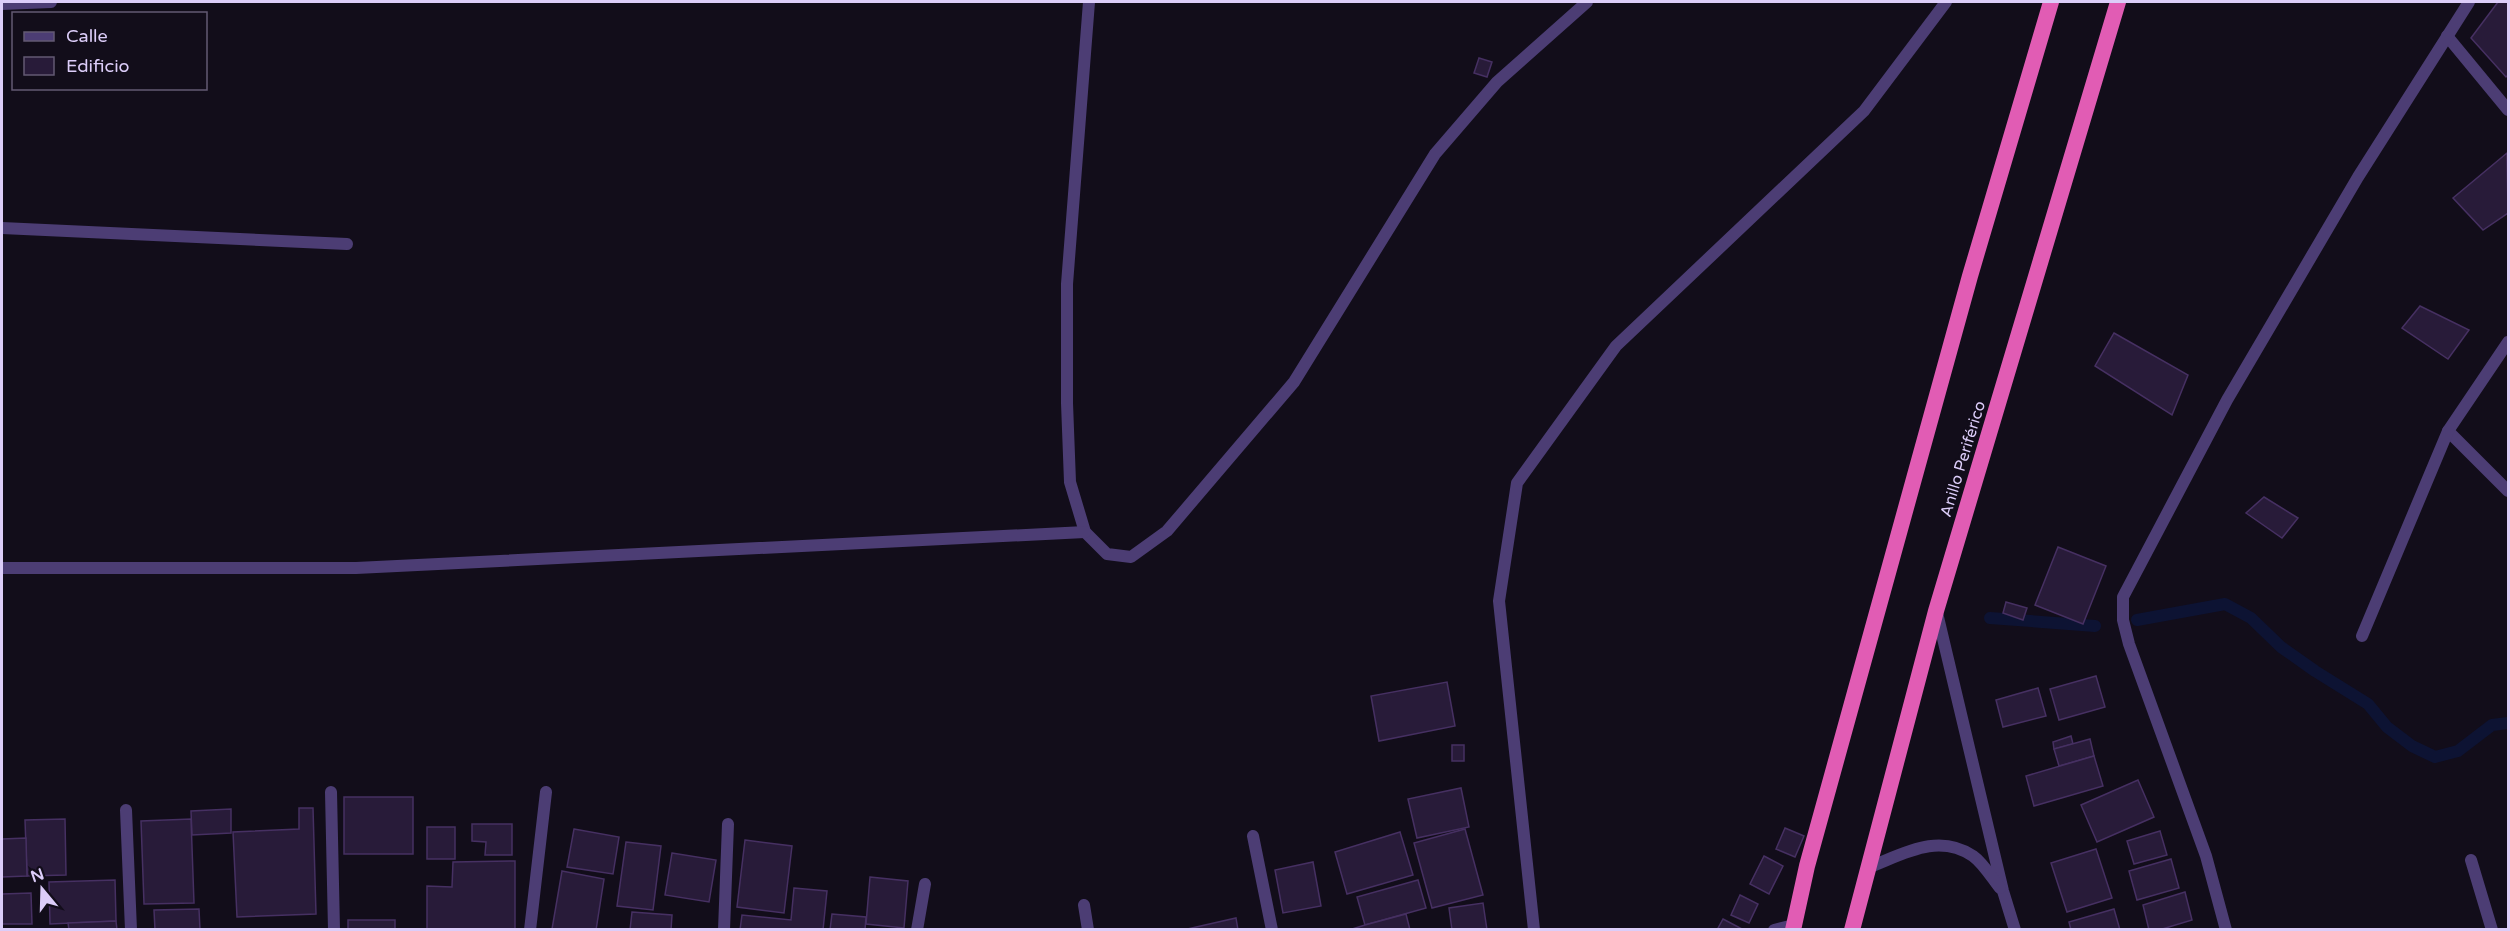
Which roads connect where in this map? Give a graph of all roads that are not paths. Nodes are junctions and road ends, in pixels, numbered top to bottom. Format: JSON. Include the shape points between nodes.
{"nodes":[{"id":1,"x":51,"y":2,"type":"edge"},
{"id":2,"x":1089,"y":2,"type":"edge"},
{"id":3,"x":1587,"y":2,"type":"edge"},
{"id":4,"x":1946,"y":2,"type":"edge"},
{"id":5,"x":2051,"y":2,"type":"edge"},
{"id":6,"x":2118,"y":2,"type":"edge"},
{"id":7,"x":2469,"y":2,"type":"edge"},
{"id":8,"x":2,"y":4,"type":"edge"},
{"id":9,"x":2447,"y":36,"type":"junction"},
{"id":10,"x":2508,"y":110,"type":"edge"},
{"id":11,"x":2,"y":228,"type":"edge"},
{"id":12,"x":347,"y":244,"type":"dead end"},
{"id":13,"x":2508,"y":342,"type":"edge"},
{"id":14,"x":2448,"y":431,"type":"junction"},
{"id":15,"x":2508,"y":491,"type":"edge"},
{"id":16,"x":1085,"y":532,"type":"junction"},
{"id":17,"x":2,"y":568,"type":"edge"},
{"id":18,"x":1936,"y":611,"type":"junction"},
{"id":19,"x":2362,"y":636,"type":"dead end"},
{"id":20,"x":331,"y":792,"type":"dead end"},
{"id":21,"x":546,"y":792,"type":"dead end"},
{"id":22,"x":126,"y":810,"type":"dead end"},
{"id":23,"x":728,"y":824,"type":"dead end"},
{"id":24,"x":1253,"y":836,"type":"dead end"},
{"id":25,"x":2471,"y":860,"type":"dead end"},
{"id":26,"x":1867,"y":868,"type":"junction"},
{"id":27,"x":925,"y":884,"type":"dead end"},
{"id":28,"x":2003,"y":891,"type":"junction"},
{"id":29,"x":1084,"y":905,"type":"dead end"},
{"id":30,"x":1794,"y":928,"type":"edge"},
{"id":31,"x":131,"y":930,"type":"edge"},
{"id":32,"x":334,"y":930,"type":"edge"},
{"id":33,"x":530,"y":930,"type":"edge"},
{"id":34,"x":723,"y":930,"type":"edge"},
{"id":35,"x":917,"y":930,"type":"edge"},
{"id":36,"x":1088,"y":930,"type":"edge"},
{"id":37,"x":1272,"y":930,"type":"edge"},
{"id":38,"x":1534,"y":930,"type":"edge"},
{"id":39,"x":1774,"y":930,"type":"edge"},
{"id":40,"x":1852,"y":930,"type":"edge"},
{"id":41,"x":2015,"y":930,"type":"edge"},
{"id":42,"x":2226,"y":930,"type":"edge"},
{"id":43,"x":2492,"y":930,"type":"edge"}],
"edges":[{"from":1,"to":8,"type":"street"},
{"from":2,"to":16,"type":"street","via":[[1067,284],[1066,403],[1070,482]]},
{"from":3,"to":16,"type":"street","via":[[1497,82],[1435,154],[1294,382],[1167,531],[1131,557],[1107,554]]},
{"from":4,"to":38,"type":"street","via":[[1864,111],[1616,346],[1517,483],[1499,600]]},
{"from":5,"to":30,"type":"highway","via":[[1970,276]]},
{"from":6,"to":18,"type":"highway","name":"Anillo Periférico"},
{"from":7,"to":9,"type":"street"},
{"from":9,"to":10,"type":"street"},
{"from":9,"to":42,"type":"street","via":[[2358,177],[2227,400],[2123,597],[2129,644],[2206,856]]},
{"from":11,"to":12,"type":"street"},
{"from":13,"to":14,"type":"street"},
{"from":14,"to":15,"type":"street"},
{"from":14,"to":19,"type":"street"},
{"from":16,"to":17,"type":"street","via":[[356,568]]},
{"from":18,"to":26,"type":"highway","name":"Anillo Periférico"},
{"from":18,"to":28,"type":"street"},
{"from":20,"to":32,"type":"street"},
{"from":21,"to":33,"type":"street"},
{"from":22,"to":31,"type":"street"},
{"from":23,"to":34,"type":"street"},
{"from":24,"to":37,"type":"street"},
{"from":25,"to":43,"type":"street"},
{"from":26,"to":28,"type":"street","via":[[1931,844],[1952,846],[1974,856]]},
{"from":26,"to":40,"type":"highway","name":"Anillo Periférico"},
{"from":27,"to":35,"type":"street"},
{"from":28,"to":41,"type":"street"},
{"from":29,"to":36,"type":"street"},
{"from":30,"to":39,"type":"street"}]}
